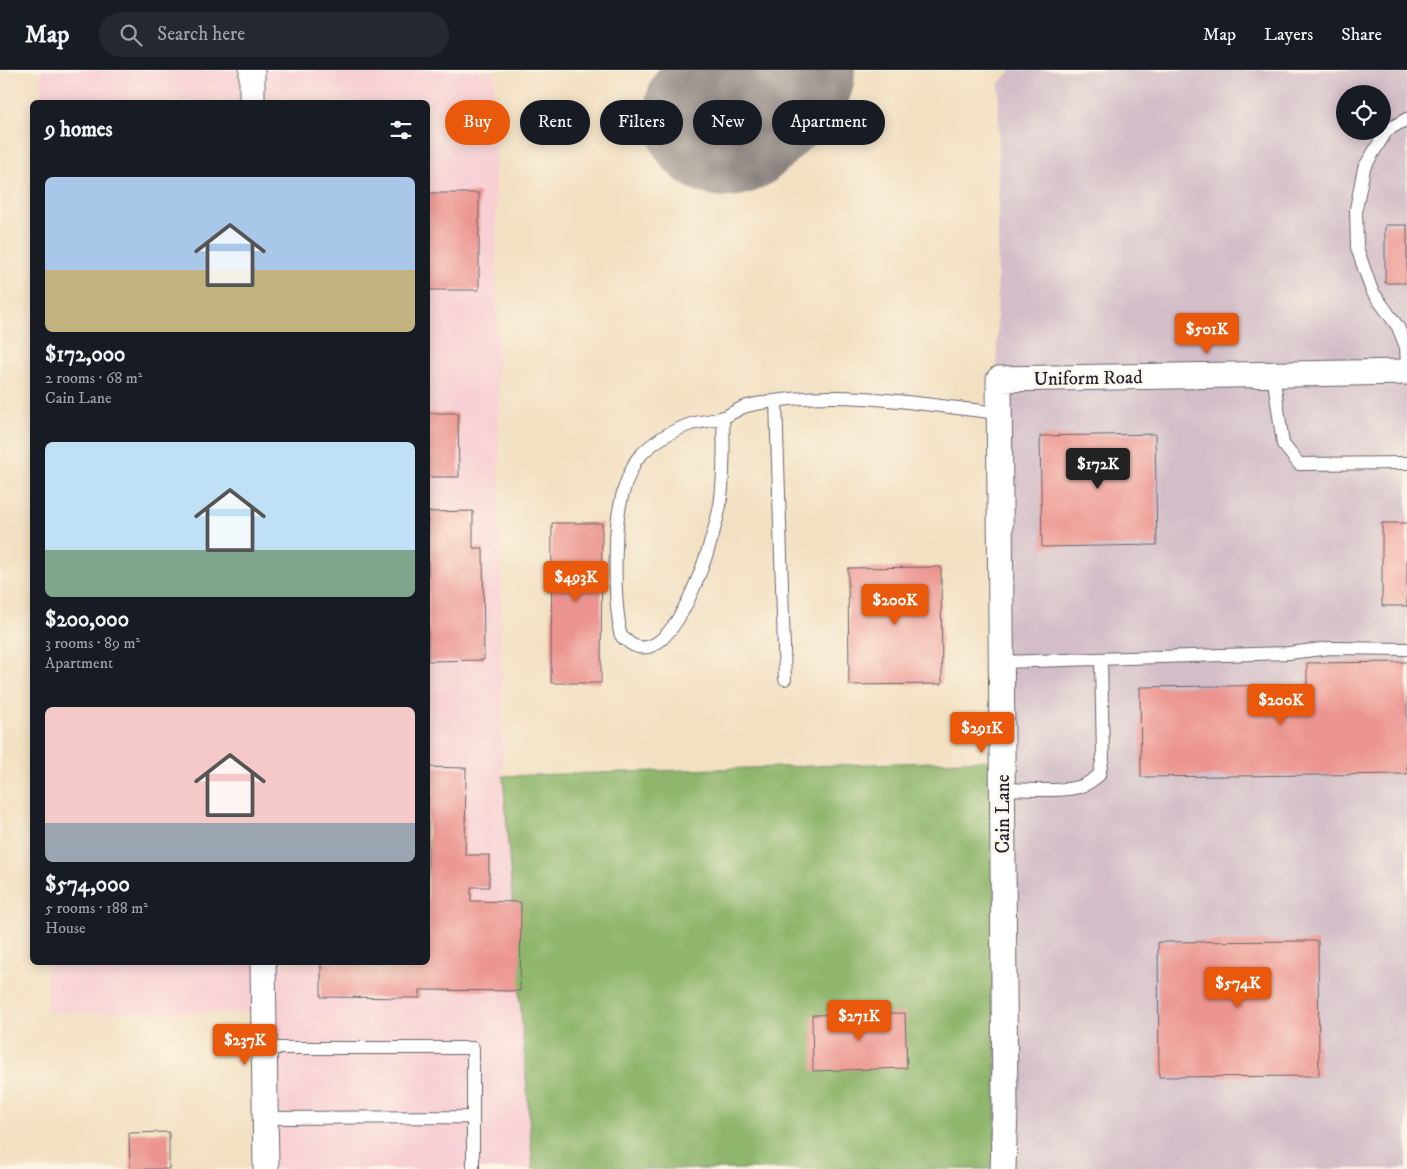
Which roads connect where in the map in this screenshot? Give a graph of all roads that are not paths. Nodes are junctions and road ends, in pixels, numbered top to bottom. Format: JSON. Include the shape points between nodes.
{"nodes":[{"id":1,"x":252,"y":70,"type":"edge"},
{"id":2,"x":252,"y":100,"type":"edge"},
{"id":3,"x":1407,"y":119,"type":"edge"},
{"id":4,"x":1407,"y":365,"type":"edge"},
{"id":5,"x":1407,"y":372,"type":"edge"},
{"id":6,"x":1273,"y":374,"type":"junction"},
{"id":7,"x":1008,"y":379,"type":"joint"},
{"id":8,"x":776,"y":402,"type":"junction"},
{"id":9,"x":999,"y":413,"type":"junction"},
{"id":10,"x":724,"y":417,"type":"junction"},
{"id":11,"x":1407,"y":463,"type":"edge"},
{"id":12,"x":1407,"y":649,"type":"edge"},
{"id":13,"x":1101,"y":660,"type":"junction"},
{"id":14,"x":1001,"y":662,"type":"junction"},
{"id":15,"x":785,"y":679,"type":"dead end"},
{"id":16,"x":1002,"y":789,"type":"junction"},
{"id":17,"x":263,"y":965,"type":"edge"},
{"id":18,"x":264,"y":1048,"type":"junction"},
{"id":19,"x":473,"y":1117,"type":"junction"},
{"id":20,"x":265,"y":1118,"type":"junction"},
{"id":21,"x":266,"y":1169,"type":"edge"},
{"id":22,"x":473,"y":1169,"type":"edge"},
{"id":23,"x":1003,"y":1169,"type":"edge"}],
"edges":[{"from":1,"to":2,"type":"street"},
{"from":3,"to":4,"type":"lane","via":[[1386,130],[1364,168],[1356,209],[1357,248],[1372,291],[1398,327],[1406,347]]},
{"from":5,"to":6,"type":"street","name":"Uniform Road"},
{"from":6,"to":7,"type":"street","name":"Uniform Road"},
{"from":6,"to":11,"type":"lane","via":[[1283,444],[1299,464]]},
{"from":7,"to":9,"type":"street","name":"Cain Lane","via":[[999,379]]},
{"from":8,"to":9,"type":"lane","via":[[823,396],[881,398]]},
{"from":8,"to":10,"type":"lane","via":[[745,407]]},
{"from":8,"to":15,"type":"lane"},
{"from":9,"to":14,"type":"street","name":"Cain Lane"},
{"from":10,"to":10,"type":"lane","via":[[691,424],[662,436],[636,459],[624,488],[616,526],[616,608],[621,635],[628,643],[643,648],[654,645],[671,629],[694,590],[721,500]]},
{"from":12,"to":13,"type":"lane","via":[[1330,648],[1289,653]]},
{"from":13,"to":14,"type":"lane"},
{"from":13,"to":16,"type":"lane","via":[[1103,757],[1099,775],[1083,785],[1072,787]]},
{"from":14,"to":16,"type":"street","name":"Cain Lane"},
{"from":16,"to":23,"type":"street","name":"Cain Lane"},
{"from":17,"to":18,"type":"street"},
{"from":18,"to":19,"type":"lane","via":[[473,1048]]},
{"from":18,"to":20,"type":"street"},
{"from":19,"to":20,"type":"lane"},
{"from":19,"to":22,"type":"lane"},
{"from":20,"to":21,"type":"street"}]}
